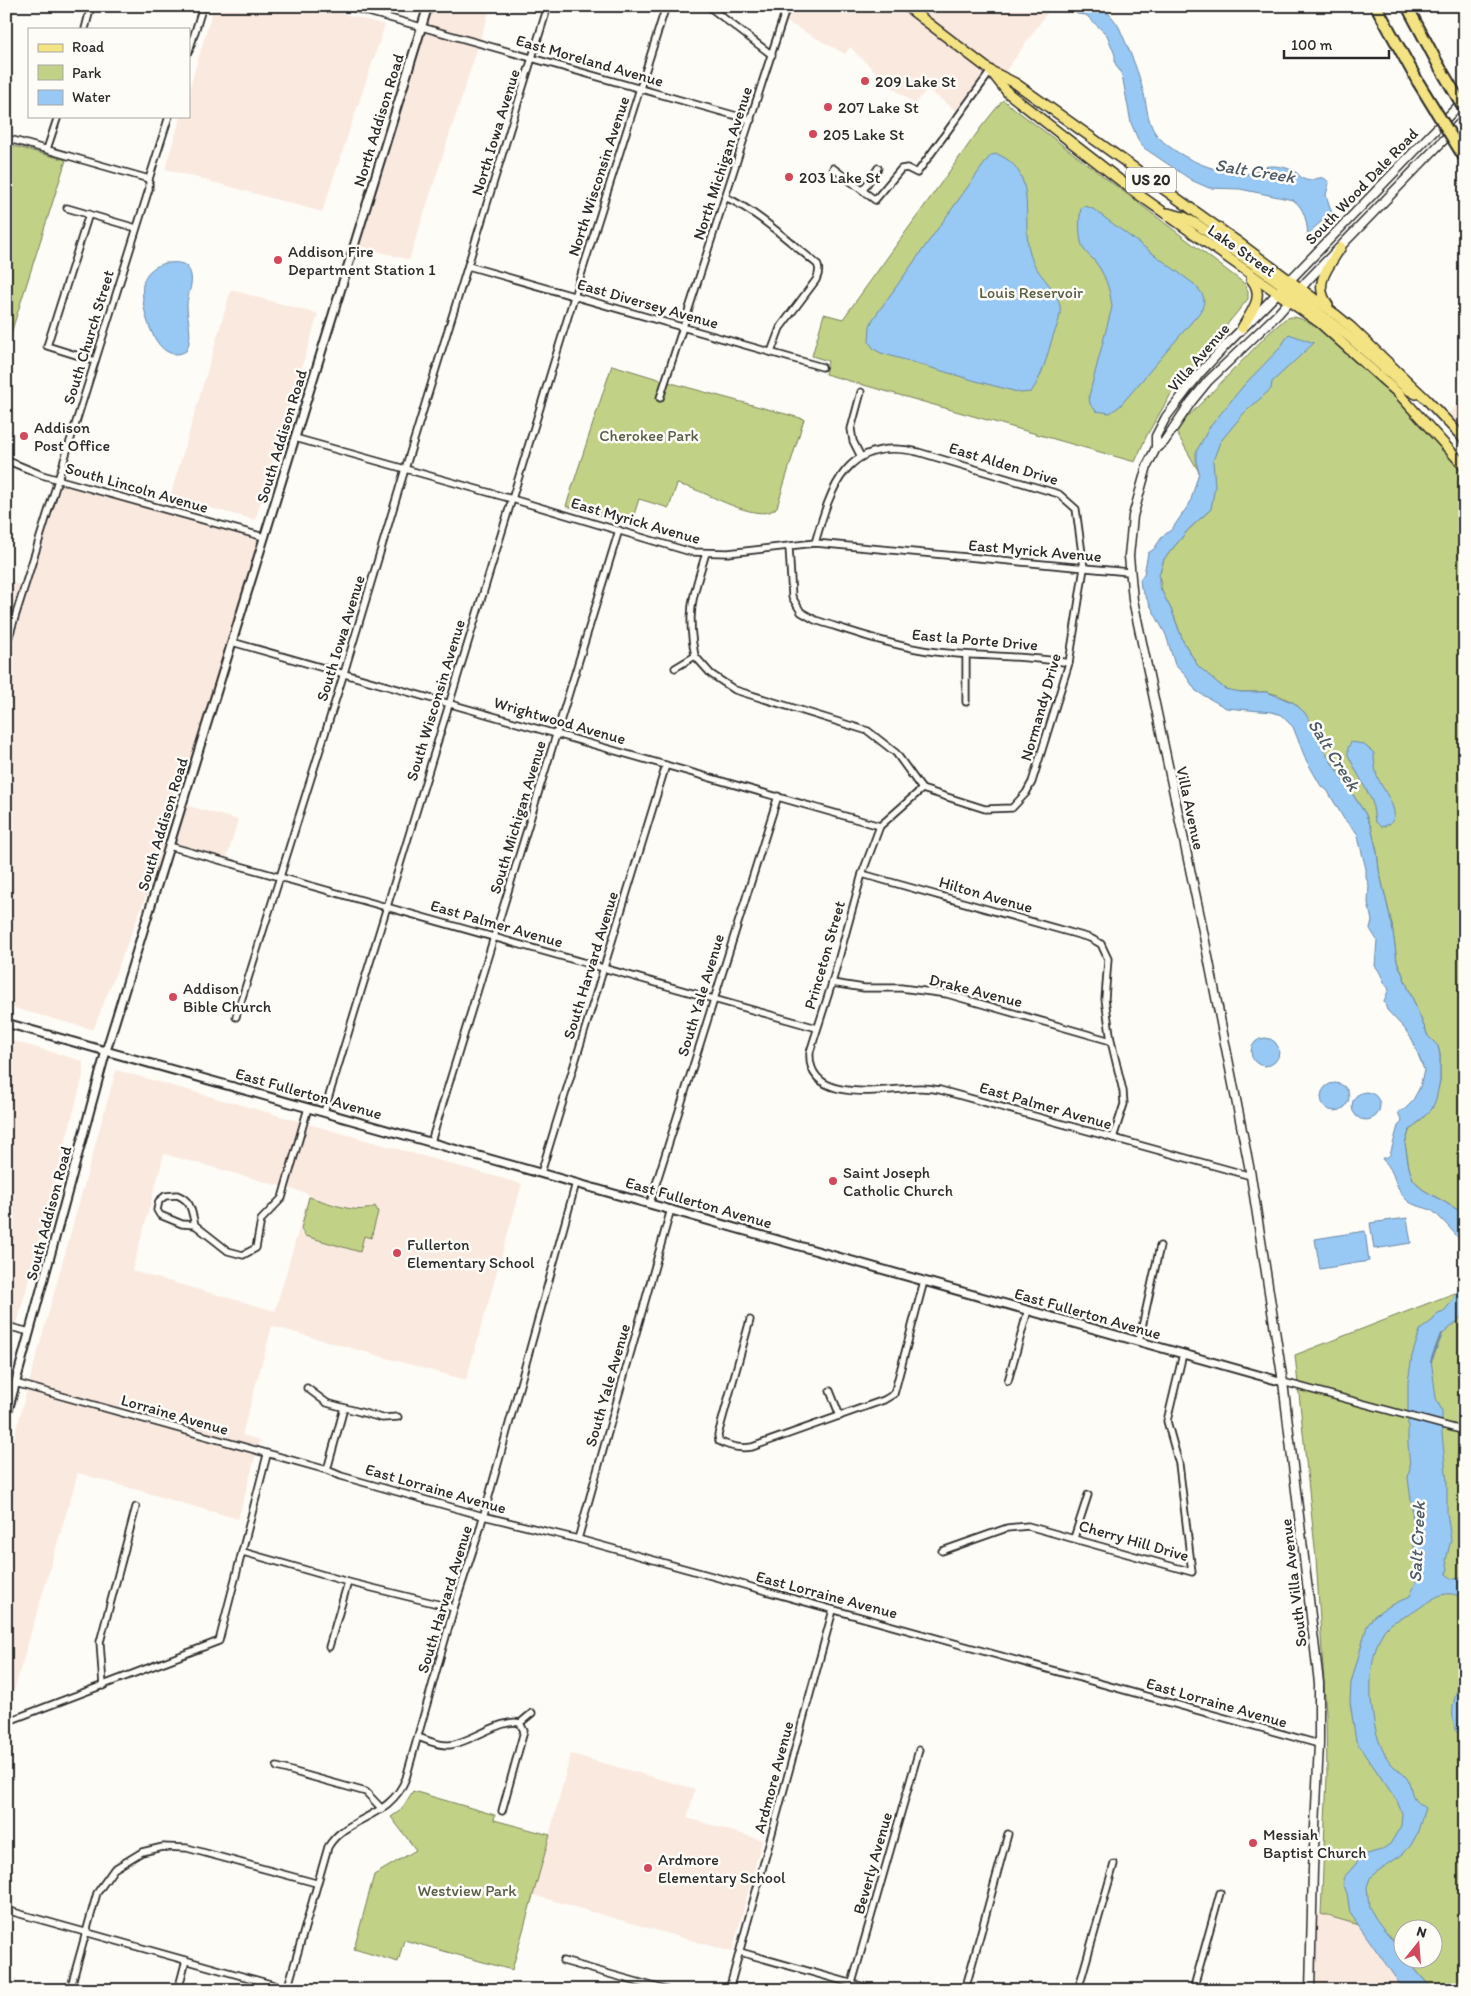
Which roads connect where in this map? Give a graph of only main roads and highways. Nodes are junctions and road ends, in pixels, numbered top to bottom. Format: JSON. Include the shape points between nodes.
{"nodes":[{"id":1,"x":906,"y":6,"type":"edge"},
{"id":2,"x":1376,"y":6,"type":"edge"},
{"id":3,"x":1407,"y":6,"type":"edge"},
{"id":4,"x":991,"y":71,"type":"junction"},
{"id":5,"x":1465,"y":99,"type":"edge"},
{"id":6,"x":1465,"y":110,"type":"edge"},
{"id":7,"x":1465,"y":118,"type":"edge"},
{"id":8,"x":1464,"y":157,"type":"edge"},
{"id":9,"x":1162,"y":211,"type":"junction"},
{"id":10,"x":1341,"y":247,"type":"junction"},
{"id":11,"x":1235,"y":264,"type":"junction"},
{"id":12,"x":1284,"y":286,"type":"junction"},
{"id":13,"x":1295,"y":295,"type":"junction"},
{"id":14,"x":1332,"y":311,"type":"junction"},
{"id":15,"x":1242,"y":328,"type":"junction"},
{"id":16,"x":1426,"y":399,"type":"junction"},
{"id":17,"x":1465,"y":440,"type":"edge"},
{"id":18,"x":1156,"y":448,"type":"junction"},
{"id":19,"x":1465,"y":467,"type":"edge"},
{"id":20,"x":1251,"y":1176,"type":"joint"},
{"id":21,"x":1310,"y":1990,"type":"edge"}],
"edges":[{"from":1,"to":4,"type":"main road","name":"Lake Street","number":"US 20"},
{"from":2,"to":8,"type":"highway","bridge":true},
{"from":3,"to":6,"type":"highway","bridge":true},
{"from":4,"to":9,"type":"main road","name":"Lake Street","number":"US 20","via":[[1008,93]]},
{"from":4,"to":12,"type":"main road","name":"Lake Street","number":"US 20","via":[[1015,83]]},
{"from":5,"to":12,"type":"main road","name":"South Wood Dale Road"},
{"from":7,"to":10,"type":"main road","name":"South Wood Dale Road"},
{"from":9,"to":11,"type":"main road","name":"Lake Street","number":"US 20"},
{"from":9,"to":12,"type":"main road","via":[[1198,225]]},
{"from":10,"to":13,"type":"main road","name":"South Wood Dale Road"},
{"from":10,"to":14,"type":"main road","via":[[1320,286]]},
{"from":11,"to":12,"type":"main road","name":"Lake Street","number":"US 20"},
{"from":11,"to":15,"type":"main road","via":[[1258,286],[1256,304]]},
{"from":12,"to":13,"type":"main road","name":"Lake Street","number":"US 20"},
{"from":12,"to":13,"type":"main road","name":"Lake Street","number":"US 20"},
{"from":12,"to":15,"type":"main road","name":"Villa Avenue"},
{"from":13,"to":14,"type":"main road","name":"Lake Street","number":"US 20"},
{"from":13,"to":16,"type":"main road","via":[[1348,336],[1407,389]]},
{"from":13,"to":18,"type":"main road","name":"Villa Avenue","via":[[1208,381],[1164,442]]},
{"from":13,"to":19,"type":"main road","name":"Lake Street","number":"US 20","via":[[1320,323],[1399,394]]},
{"from":14,"to":16,"type":"main road","name":"Lake Street","number":"US 20"},
{"from":15,"to":18,"type":"main road","name":"Villa Avenue","via":[[1166,417],[1156,436]]},
{"from":16,"to":17,"type":"main road","name":"Lake Street","number":"US 20"},
{"from":18,"to":20,"type":"main road","name":"Villa Avenue","via":[[1147,466],[1133,516],[1129,572]]},
{"from":20,"to":21,"type":"main road","name":"South Villa Avenue","via":[[1283,1382],[1319,1683]]}]}
